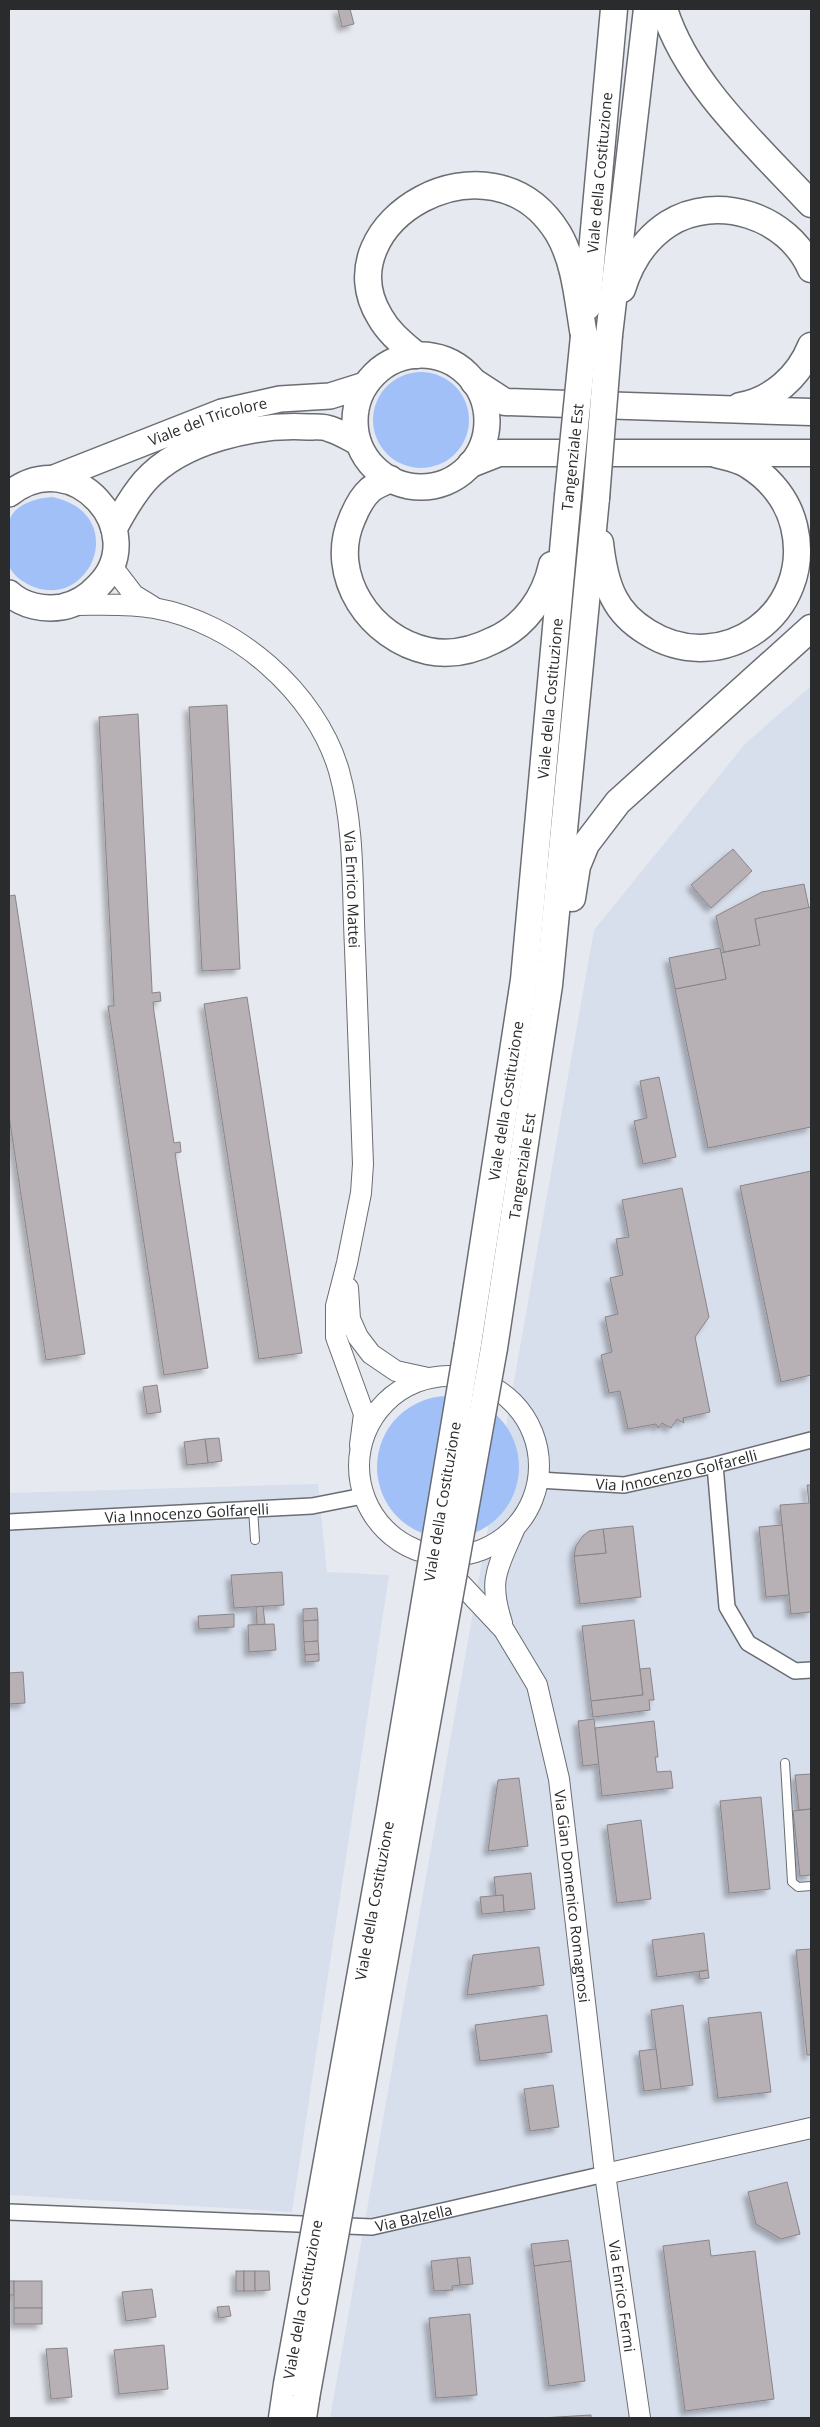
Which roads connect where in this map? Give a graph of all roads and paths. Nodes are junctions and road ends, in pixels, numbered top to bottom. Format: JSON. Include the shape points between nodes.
{"nodes":[{"id":1,"x":614,"y":9,"type":"edge"},
{"id":2,"x":647,"y":9,"type":"edge"},
{"id":3,"x":664,"y":9,"type":"edge"},
{"id":4,"x":811,"y":204,"type":"edge"},
{"id":5,"x":811,"y":269,"type":"edge"},
{"id":6,"x":597,"y":336,"type":"junction"},
{"id":7,"x":811,"y":346,"type":"edge"},
{"id":8,"x":416,"y":355,"type":"junction"},
{"id":9,"x":474,"y":382,"type":"junction"},
{"id":10,"x":365,"y":385,"type":"junction"},
{"id":11,"x":720,"y":409,"type":"junction"},
{"id":12,"x":811,"y":412,"type":"edge"},
{"id":13,"x":358,"y":442,"type":"junction"},
{"id":14,"x":811,"y":453,"type":"edge"},
{"id":15,"x":716,"y":454,"type":"junction"},
{"id":16,"x":471,"y":464,"type":"junction"},
{"id":17,"x":54,"y":478,"type":"junction"},
{"id":18,"x":390,"y":479,"type":"junction"},
{"id":19,"x":9,"y":494,"type":"edge"},
{"id":20,"x":568,"y":496,"type":"junction"},
{"id":21,"x":596,"y":498,"type":"junction"},
{"id":22,"x":114,"y":529,"type":"junction"},
{"id":23,"x":111,"y":565,"type":"junction"},
{"id":24,"x":560,"y":578,"type":"joint"},
{"id":25,"x":10,"y":596,"type":"edge"},
{"id":26,"x":71,"y":605,"type":"junction"},
{"id":27,"x":156,"y":608,"type":"junction"},
{"id":28,"x":811,"y":628,"type":"edge"},
{"id":29,"x":548,"y":985,"type":"junction"},
{"id":30,"x":347,"y":1263,"type":"junction"},
{"id":31,"x":494,"y":1348,"type":"joint"},
{"id":32,"x":428,"y":1378,"type":"junction"},
{"id":33,"x":811,"y":1440,"type":"edge"},
{"id":34,"x":360,"y":1445,"type":"junction"},
{"id":35,"x":715,"y":1466,"type":"junction"},
{"id":36,"x":538,"y":1480,"type":"junction"},
{"id":37,"x":363,"y":1496,"type":"junction"},
{"id":38,"x":253,"y":1508,"type":"junction"},
{"id":39,"x":9,"y":1522,"type":"edge"},
{"id":40,"x":514,"y":1530,"type":"junction"},
{"id":41,"x":255,"y":1540,"type":"dead end"},
{"id":42,"x":435,"y":1556,"type":"junction"},
{"id":43,"x":504,"y":1630,"type":"junction"},
{"id":44,"x":811,"y":1670,"type":"edge"},
{"id":45,"x":785,"y":1763,"type":"dead end"},
{"id":46,"x":811,"y":1886,"type":"edge"},
{"id":47,"x":811,"y":2128,"type":"edge"},
{"id":48,"x":605,"y":2174,"type":"junction"},
{"id":49,"x":9,"y":2212,"type":"edge"},
{"id":50,"x":299,"y":2400,"type":"edge"},
{"id":51,"x":282,"y":2418,"type":"edge"},
{"id":52,"x":640,"y":2418,"type":"edge"}],
"edges":[{"from":1,"to":6,"type":"highway","name":"Viale della Costituzione"},
{"from":2,"to":6,"type":"highway"},
{"from":3,"to":4,"type":"highway","via":[[703,86]]},
{"from":5,"to":6,"type":"highway","via":[[792,239],[765,220],[733,210],[699,212],[668,224],[643,246]]},
{"from":6,"to":8,"type":"highway","via":[[558,233],[543,214],[521,198],[499,189],[476,185],[450,186],[422,197],[398,214],[373,251],[369,273],[378,315],[391,334]]},
{"from":6,"to":20,"type":"highway","name":"Tangenziale Est","bridge":true},
{"from":6,"to":21,"type":"highway","bridge":true},
{"from":7,"to":11,"type":"highway","via":[[804,363],[782,388],[753,404]]},
{"from":8,"to":9,"type":"main road","via":[[438,357],[458,367]]},
{"from":8,"to":10,"type":"main road","via":[[396,360],[379,370]]},
{"from":9,"to":11,"type":"highway","via":[[505,402]]},
{"from":9,"to":16,"type":"main road","via":[[484,402],[487,423],[482,445]]},
{"from":10,"to":13,"type":"main road","via":[[357,403],[355,423]]},
{"from":10,"to":17,"type":"main road","name":"Viale del Tricolore","via":[[330,396],[280,399],[222,412]]},
{"from":11,"to":12,"type":"highway"},
{"from":13,"to":18,"type":"main road","via":[[376,470]]},
{"from":13,"to":22,"type":"main road","name":"Viale del Tricolore","via":[[329,428],[281,425],[228,435],[186,452],[146,480]]},
{"from":14,"to":15,"type":"highway"},
{"from":15,"to":16,"type":"highway","via":[[499,453]]},
{"from":15,"to":21,"type":"highway","via":[[747,464],[773,484],[791,512],[798,544],[795,578],[781,607],[757,631],[727,645],[694,649],[670,644],[634,624],[614,598],[603,567]]},
{"from":16,"to":18,"type":"main road","via":[[454,478],[433,486],[411,486]]},
{"from":17,"to":19,"type":"main road","via":[[18,486]]},
{"from":17,"to":22,"type":"main road","via":[[75,483],[93,494],[106,510]]},
{"from":18,"to":20,"type":"highway","via":[[370,490],[358,505],[347,529],[344,553],[347,575],[367,614],[385,632],[429,652],[476,649],[521,623],[539,600],[549,579]]},
{"from":20,"to":24,"type":"highway","name":"Tangenziale Est"},
{"from":21,"to":29,"type":"highway","name":"Viale della Costituzione"},
{"from":22,"to":23,"type":"main road","via":[[115,548]]},
{"from":23,"to":26,"type":"main road","via":[[102,582],[88,596]]},
{"from":23,"to":27,"type":"street","via":[[134,595]]},
{"from":24,"to":50,"type":"highway","name":"Viale della Costituzione","bridge":true,"via":[[524,980],[468,1344],[389,1816]]},
{"from":25,"to":26,"type":"main road","via":[[32,606],[52,608]]},
{"from":26,"to":27,"type":"street"},
{"from":27,"to":30,"type":"street","name":"Via Enrico Mattei","via":[[210,628],[262,659],[288,684],[308,710],[326,740],[338,770],[351,856],[363,1164],[361,1193]]},
{"from":28,"to":29,"type":"highway","via":[[649,772],[618,802],[586,844],[577,866],[563,950]]},
{"from":29,"to":31,"type":"highway","name":"Tangenziale Est"},
{"from":30,"to":32,"type":"street","name":"Via Enrico Mattei","via":[[350,1319],[358,1337],[382,1363],[396,1371]]},
{"from":30,"to":34,"type":"street","name":"Via Enrico Mattei","via":[[336,1306],[336,1338],[364,1414]]},
{"from":31,"to":50,"type":"highway","name":"Viale della Costituzione","bridge":true},
{"from":32,"to":34,"type":"street","via":[[405,1387],[385,1402],[370,1422]]},
{"from":32,"to":36,"type":"street","via":[[453,1376],[478,1380],[501,1392],[519,1409],[532,1430],[539,1455]]},
{"from":33,"to":35,"type":"street","name":"Via Innocenzo Golfarelli"},
{"from":34,"to":37,"type":"street","name":"Via Enrico Mattei","via":[[359,1479]]},
{"from":35,"to":36,"type":"street","name":"Via Innocenzo Golfarelli","via":[[624,1485]]},
{"from":35,"to":44,"type":"street","via":[[727,1608],[748,1643],[795,1671]]},
{"from":36,"to":40,"type":"street","via":[[530,1507]]},
{"from":37,"to":38,"type":"street","name":"Via Innocenzo Golfarelli","via":[[312,1506]]},
{"from":37,"to":42,"type":"street","name":"Via Enrico Mattei","via":[[374,1518],[390,1536],[412,1549]]},
{"from":38,"to":39,"type":"street","name":"Via Innocenzo Golfarelli"},
{"from":38,"to":41,"type":"lane"},
{"from":40,"to":42,"type":"street","via":[[490,1546],[464,1556]]},
{"from":40,"to":43,"type":"street","name":"Via Gian Domenico Romagnosi","via":[[496,1572],[494,1598]]},
{"from":42,"to":43,"type":"street","name":"Via Gian Domenico Romagnosi"},
{"from":43,"to":48,"type":"street","name":"Via Gian Domenico Romagnosi","via":[[537,1685],[559,1779]]},
{"from":45,"to":46,"type":"lane","via":[[792,1882],[798,1887]]},
{"from":47,"to":48,"type":"street","name":"Via Balzella"},
{"from":48,"to":49,"type":"street","name":"Via Balzella","via":[[372,2227]]},
{"from":48,"to":52,"type":"street","name":"Via Enrico Fermi"},
{"from":50,"to":51,"type":"highway","name":"Viale della Costituzione"}]}
